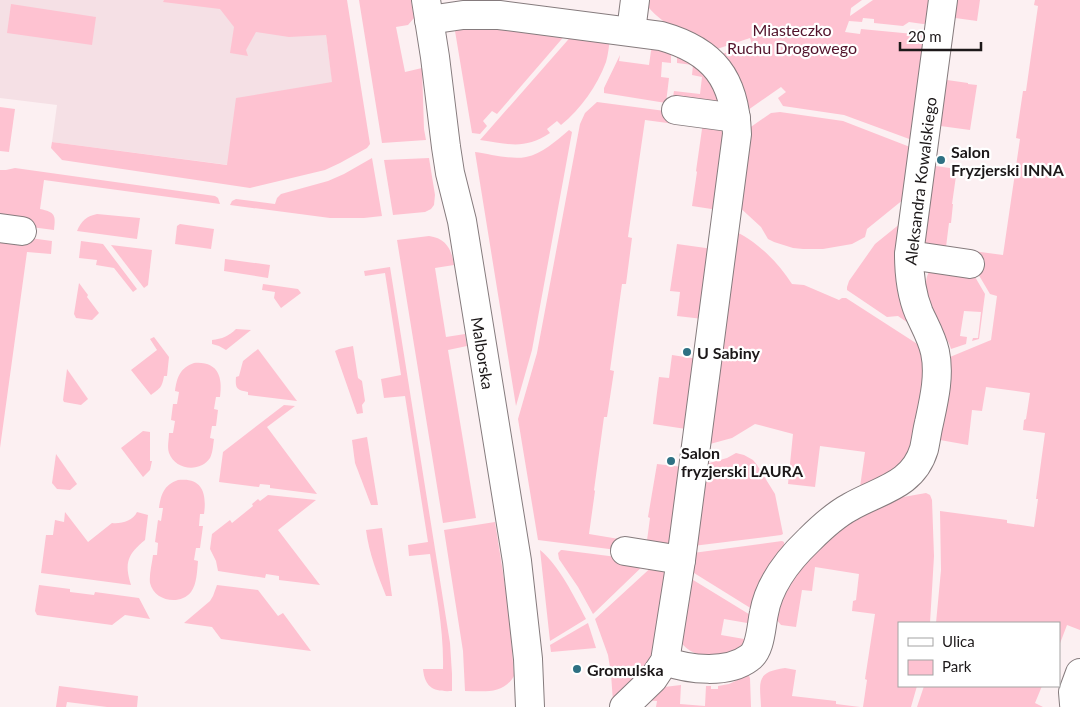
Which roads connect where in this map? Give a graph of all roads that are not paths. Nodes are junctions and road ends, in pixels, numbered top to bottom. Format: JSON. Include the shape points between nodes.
{"nodes":[{"id":1,"x":635,"y":0,"type":"edge"},
{"id":2,"x":942,"y":0,"type":"edge"},
{"id":3,"x":428,"y":10,"type":"edge"},
{"id":4,"x":631,"y":31,"type":"junction"},
{"id":5,"x":676,"y":110,"type":"dead end"},
{"id":6,"x":736,"y":118,"type":"junction"},
{"id":7,"x":909,"y":255,"type":"junction"},
{"id":8,"x":970,"y":264,"type":"dead end"},
{"id":9,"x":625,"y":551,"type":"dead end"},
{"id":10,"x":681,"y":560,"type":"junction"},
{"id":11,"x":666,"y":661,"type":"junction"},
{"id":12,"x":1080,"y":674,"type":"edge"},
{"id":13,"x":530,"y":707,"type":"edge"},
{"id":14,"x":624,"y":707,"type":"edge"},
{"id":15,"x":1079,"y":707,"type":"edge"}],
"edges":[{"from":1,"to":4,"type":"street"},
{"from":2,"to":7,"type":"street","name":"Aleksandra Kowalskiego"},
{"from":3,"to":4,"type":"street"},
{"from":3,"to":13,"type":"street","name":"Malborska","via":[[446,147],[462,221],[517,561]]},
{"from":4,"to":6,"type":"street","via":[[677,40],[705,57],[729,88]]},
{"from":5,"to":6,"type":"street"},
{"from":6,"to":10,"type":"street","via":[[737,134]]},
{"from":7,"to":8,"type":"street"},
{"from":7,"to":11,"type":"street","name":"Aleksandra Kowalskiego","via":[[911,291],[933,343],[936,363],[925,446],[918,463],[906,478],[841,512],[796,553],[769,592],[758,646],[749,659],[738,665],[705,668]]},
{"from":9,"to":10,"type":"street"},
{"from":10,"to":11,"type":"street"},
{"from":11,"to":14,"type":"street","via":[[653,679]]},
{"from":12,"to":15,"type":"street","via":[[1073,692],[1074,704]]}]}
